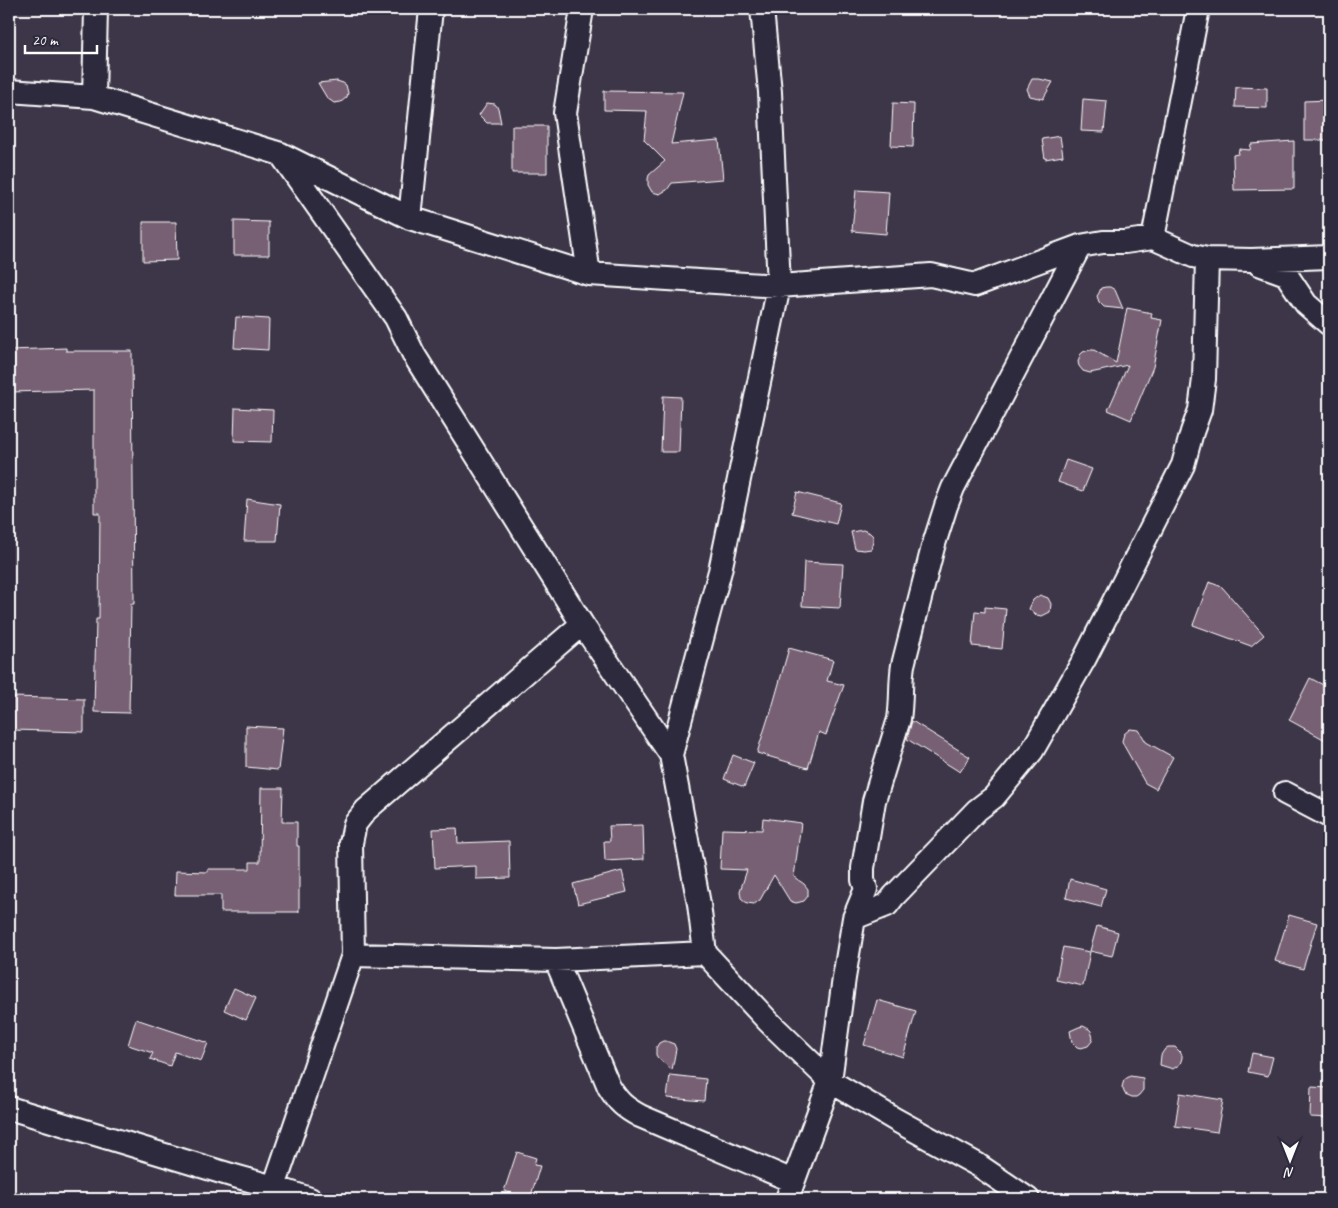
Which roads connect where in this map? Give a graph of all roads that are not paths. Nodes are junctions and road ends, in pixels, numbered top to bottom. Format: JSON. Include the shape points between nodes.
{"nodes":[{"id":1,"x":96,"y":9,"type":"edge"},
{"id":2,"x":431,"y":9,"type":"edge"},
{"id":3,"x":582,"y":9,"type":"edge"},
{"id":4,"x":762,"y":9,"type":"edge"},
{"id":5,"x":1198,"y":9,"type":"edge"},
{"id":6,"x":9,"y":90,"type":"edge"},
{"id":7,"x":94,"y":97,"type":"junction"},
{"id":8,"x":281,"y":154,"type":"junction"},
{"id":9,"x":410,"y":218,"type":"junction"},
{"id":10,"x":1153,"y":238,"type":"junction"},
{"id":11,"x":1080,"y":246,"type":"junction"},
{"id":12,"x":1329,"y":257,"type":"edge"},
{"id":13,"x":1207,"y":259,"type":"junction"},
{"id":14,"x":1251,"y":260,"type":"junction"},
{"id":15,"x":589,"y":274,"type":"junction"},
{"id":16,"x":779,"y":286,"type":"junction"},
{"id":17,"x":1329,"y":324,"type":"edge"},
{"id":18,"x":582,"y":624,"type":"junction"},
{"id":19,"x":671,"y":755,"type":"junction"},
{"id":20,"x":1285,"y":793,"type":"dead end"},
{"id":21,"x":1329,"y":816,"type":"edge"},
{"id":22,"x":854,"y":918,"type":"junction"},
{"id":23,"x":705,"y":953,"type":"junction"},
{"id":24,"x":353,"y":955,"type":"junction"},
{"id":25,"x":556,"y":960,"type":"junction"},
{"id":26,"x":830,"y":1081,"type":"junction"},
{"id":27,"x":9,"y":1108,"type":"edge"},
{"id":28,"x":274,"y":1187,"type":"junction"},
{"id":29,"x":790,"y":1190,"type":"edge"},
{"id":30,"x":310,"y":1199,"type":"edge"},
{"id":31,"x":1028,"y":1199,"type":"edge"}],
"edges":[{"from":1,"to":7,"type":"street"},
{"from":2,"to":9,"type":"street"},
{"from":3,"to":15,"type":"street","via":[[565,113]]},
{"from":4,"to":16,"type":"street","via":[[770,92]]},
{"from":5,"to":10,"type":"street"},
{"from":6,"to":7,"type":"street"},
{"from":7,"to":8,"type":"street"},
{"from":8,"to":9,"type":"street"},
{"from":8,"to":18,"type":"street","via":[[396,318],[414,355]]},
{"from":9,"to":15,"type":"street"},
{"from":10,"to":11,"type":"street"},
{"from":10,"to":13,"type":"street"},
{"from":11,"to":16,"type":"street","via":[[975,286],[931,274]]},
{"from":11,"to":22,"type":"street","via":[[946,506],[903,665],[901,710],[874,801],[863,868],[866,888]]},
{"from":12,"to":14,"type":"street"},
{"from":13,"to":14,"type":"street"},
{"from":13,"to":22,"type":"street","via":[[1204,379],[1200,410],[1183,465],[1085,658],[1032,751],[994,797],[977,810],[887,906]]},
{"from":14,"to":17,"type":"street","via":[[1286,274],[1306,304]]},
{"from":15,"to":16,"type":"street"},
{"from":16,"to":19,"type":"street","via":[[720,571]]},
{"from":18,"to":19,"type":"street"},
{"from":18,"to":24,"type":"street","via":[[366,810],[355,824],[351,843]]},
{"from":19,"to":23,"type":"street"},
{"from":20,"to":21,"type":"street"},
{"from":22,"to":26,"type":"street"},
{"from":23,"to":25,"type":"street"},
{"from":23,"to":26,"type":"street"},
{"from":24,"to":25,"type":"street"},
{"from":24,"to":28,"type":"street"},
{"from":25,"to":29,"type":"street","via":[[616,1098],[640,1116]]},
{"from":26,"to":29,"type":"street"},
{"from":26,"to":31,"type":"street","via":[[978,1165]]},
{"from":27,"to":28,"type":"street"},
{"from":28,"to":30,"type":"street"}]}
